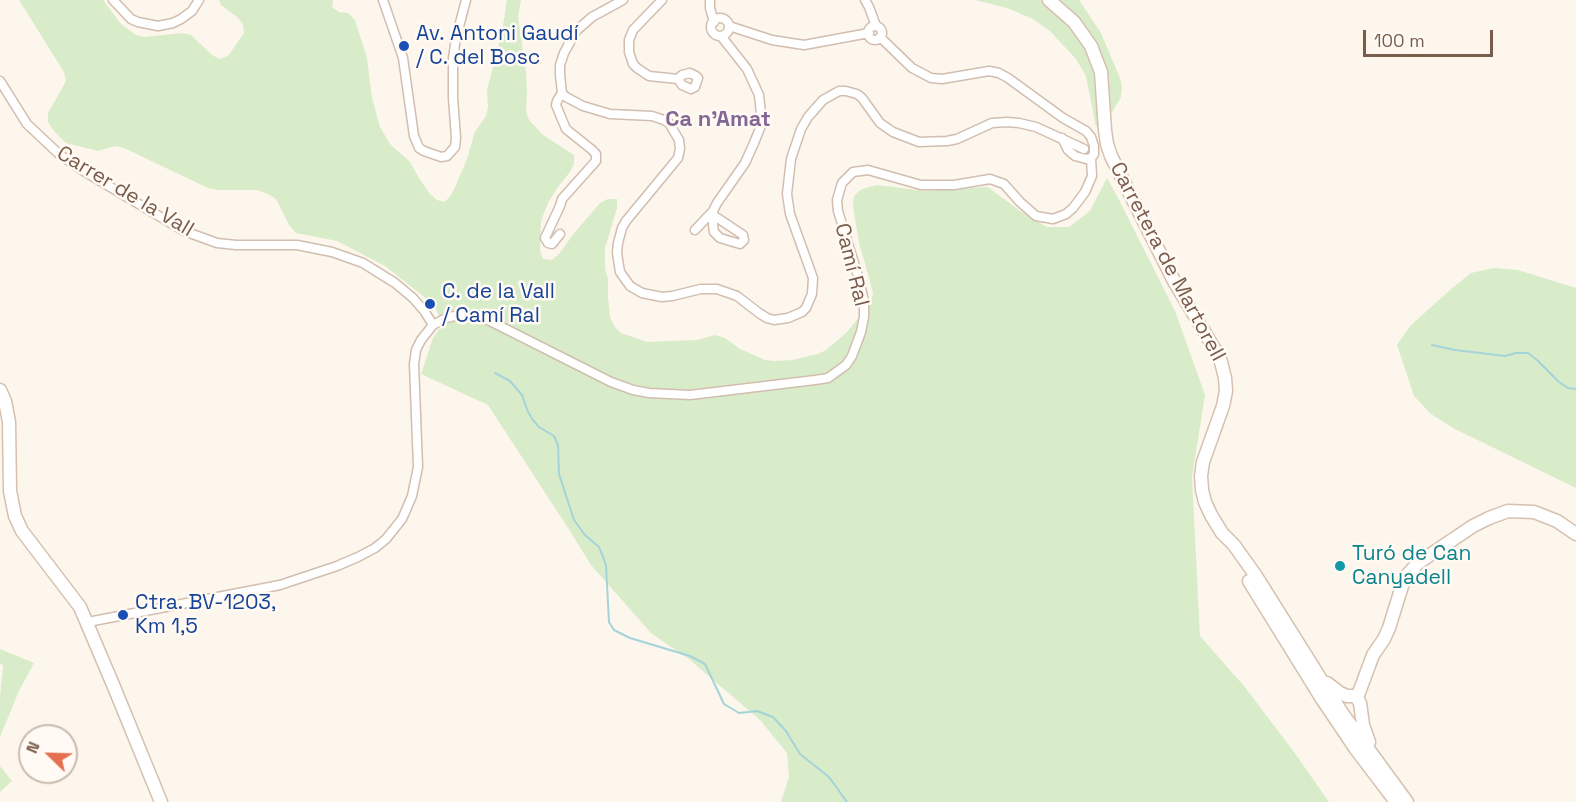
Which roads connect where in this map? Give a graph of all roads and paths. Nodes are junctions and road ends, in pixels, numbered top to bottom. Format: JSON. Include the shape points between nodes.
{"nodes":[{"id":1,"x":114,"y":0,"type":"edge"},
{"id":2,"x":199,"y":0,"type":"edge"},
{"id":3,"x":384,"y":0,"type":"edge"},
{"id":4,"x":466,"y":0,"type":"edge"},
{"id":5,"x":623,"y":0,"type":"edge"},
{"id":6,"x":662,"y":0,"type":"edge"},
{"id":7,"x":710,"y":0,"type":"edge"},
{"id":8,"x":865,"y":0,"type":"edge"},
{"id":9,"x":1049,"y":0,"type":"edge"},
{"id":10,"x":714,"y":22,"type":"junction"},
{"id":11,"x":729,"y":26,"type":"junction"},
{"id":12,"x":876,"y":26,"type":"junction"},
{"id":13,"x":869,"y":33,"type":"junction"},
{"id":14,"x":722,"y":36,"type":"junction"},
{"id":15,"x":880,"y":37,"type":"junction"},
{"id":16,"x":678,"y":80,"type":"dead end"},
{"id":17,"x":0,"y":81,"type":"edge"},
{"id":18,"x":562,"y":93,"type":"junction"},
{"id":19,"x":1087,"y":155,"type":"junction"},
{"id":20,"x":695,"y":230,"type":"dead end"},
{"id":21,"x":560,"y":234,"type":"dead end"},
{"id":22,"x":433,"y":325,"type":"junction"},
{"id":23,"x":0,"y":390,"type":"edge"},
{"id":24,"x":1222,"y":533,"type":"junction"},
{"id":25,"x":1576,"y":534,"type":"edge"},
{"id":26,"x":88,"y":622,"type":"junction"},
{"id":27,"x":1319,"y":677,"type":"junction"},
{"id":28,"x":1322,"y":699,"type":"junction"},
{"id":29,"x":1355,"y":701,"type":"junction"},
{"id":30,"x":1342,"y":713,"type":"junction"},
{"id":31,"x":1373,"y":755,"type":"junction"},
{"id":32,"x":1373,"y":771,"type":"junction"},
{"id":33,"x":161,"y":802,"type":"edge"},
{"id":34,"x":1396,"y":802,"type":"edge"},
{"id":35,"x":1407,"y":802,"type":"edge"}],
"edges":[{"from":1,"to":2,"type":"street","via":[[131,18],[158,26],[181,19]]},
{"from":3,"to":4,"type":"street","via":[[404,58],[414,136],[419,148],[441,157],[455,147],[453,58]]},
{"from":5,"to":18,"type":"street","via":[[592,17],[568,42],[560,64]]},
{"from":6,"to":16,"type":"street","via":[[633,30],[629,52],[633,64],[642,72]]},
{"from":7,"to":10,"type":"street"},
{"from":8,"to":12,"type":"street"},
{"from":9,"to":24,"type":"main road","name":"Carretera de Martorell","via":[[1074,22],[1097,58],[1103,86],[1104,130],[1111,156],[1175,283],[1220,358],[1225,378],[1224,406],[1201,476],[1205,502]]},
{"from":10,"to":11,"type":"street","via":[[723,19]]},
{"from":10,"to":14,"type":"street","via":[[713,32]]},
{"from":11,"to":13,"type":"street","via":[[804,45]]},
{"from":11,"to":14,"type":"street"},
{"from":12,"to":13,"type":"street"},
{"from":12,"to":15,"type":"street","via":[[881,30]]},
{"from":13,"to":15,"type":"street","via":[[873,39]]},
{"from":14,"to":20,"type":"street","via":[[747,69],[759,94],[762,123],[744,163],[713,213]]},
{"from":15,"to":19,"type":"street","via":[[912,68],[942,80],[989,71],[999,73],[1072,123],[1087,142]]},
{"from":17,"to":22,"type":"street","name":"Carrer de la Vall","via":[[27,124],[59,154],[184,231],[217,243],[297,245],[363,263],[404,290]]},
{"from":18,"to":19,"type":"street","via":[[595,110],[664,120],[679,140],[678,158],[622,228],[617,252],[626,282],[642,293],[662,297],[717,288],[774,320],[802,312],[812,294],[813,278],[790,214],[787,194],[791,159],[801,129],[816,107],[833,94],[857,94],[888,129],[919,141],[957,139],[1001,122],[1028,125],[1061,138],[1071,153]]},
{"from":18,"to":21,"type":"street","via":[[556,105],[566,129],[596,154],[596,161],[562,199],[544,238],[552,244]]},
{"from":19,"to":22,"type":"street","name":"Camí Ral","via":[[1092,176],[1085,192],[1066,214],[1053,219],[1036,216],[1004,184],[990,179],[921,185],[877,172],[853,172],[842,183],[837,200],[864,301],[864,317],[857,345],[846,365],[828,378],[690,395],[649,393],[611,382],[482,317],[463,314]]},
{"from":22,"to":26,"type":"street","via":[[416,350],[414,364],[418,467],[412,496],[402,519],[386,539],[358,557],[280,585]]},
{"from":23,"to":26,"type":"main road","via":[[9,422],[10,491],[15,516]]},
{"from":24,"to":27,"type":"main road","name":"Carretera de Martorell","via":[[1256,576]]},
{"from":24,"to":28,"type":"main road"},
{"from":25,"to":29,"type":"main road","via":[[1534,512],[1508,511],[1473,526],[1418,563],[1402,586],[1389,628],[1373,655]]},
{"from":26,"to":33,"type":"main road"},
{"from":27,"to":29,"type":"main road"},
{"from":27,"to":30,"type":"main road","name":"Carretera de Martorell"},
{"from":28,"to":30,"type":"main road"},
{"from":28,"to":32,"type":"main road"},
{"from":29,"to":30,"type":"main road","via":[[1343,699]]},
{"from":29,"to":30,"type":"main road","via":[[1358,714],[1350,717]]},
{"from":29,"to":31,"type":"main road"},
{"from":30,"to":31,"type":"main road","name":"Carretera de Martorell"},
{"from":30,"to":32,"type":"main road","via":[[1343,722]]},
{"from":31,"to":35,"type":"main road","name":"Carretera de Martorell"},
{"from":32,"to":34,"type":"main road"}]}
